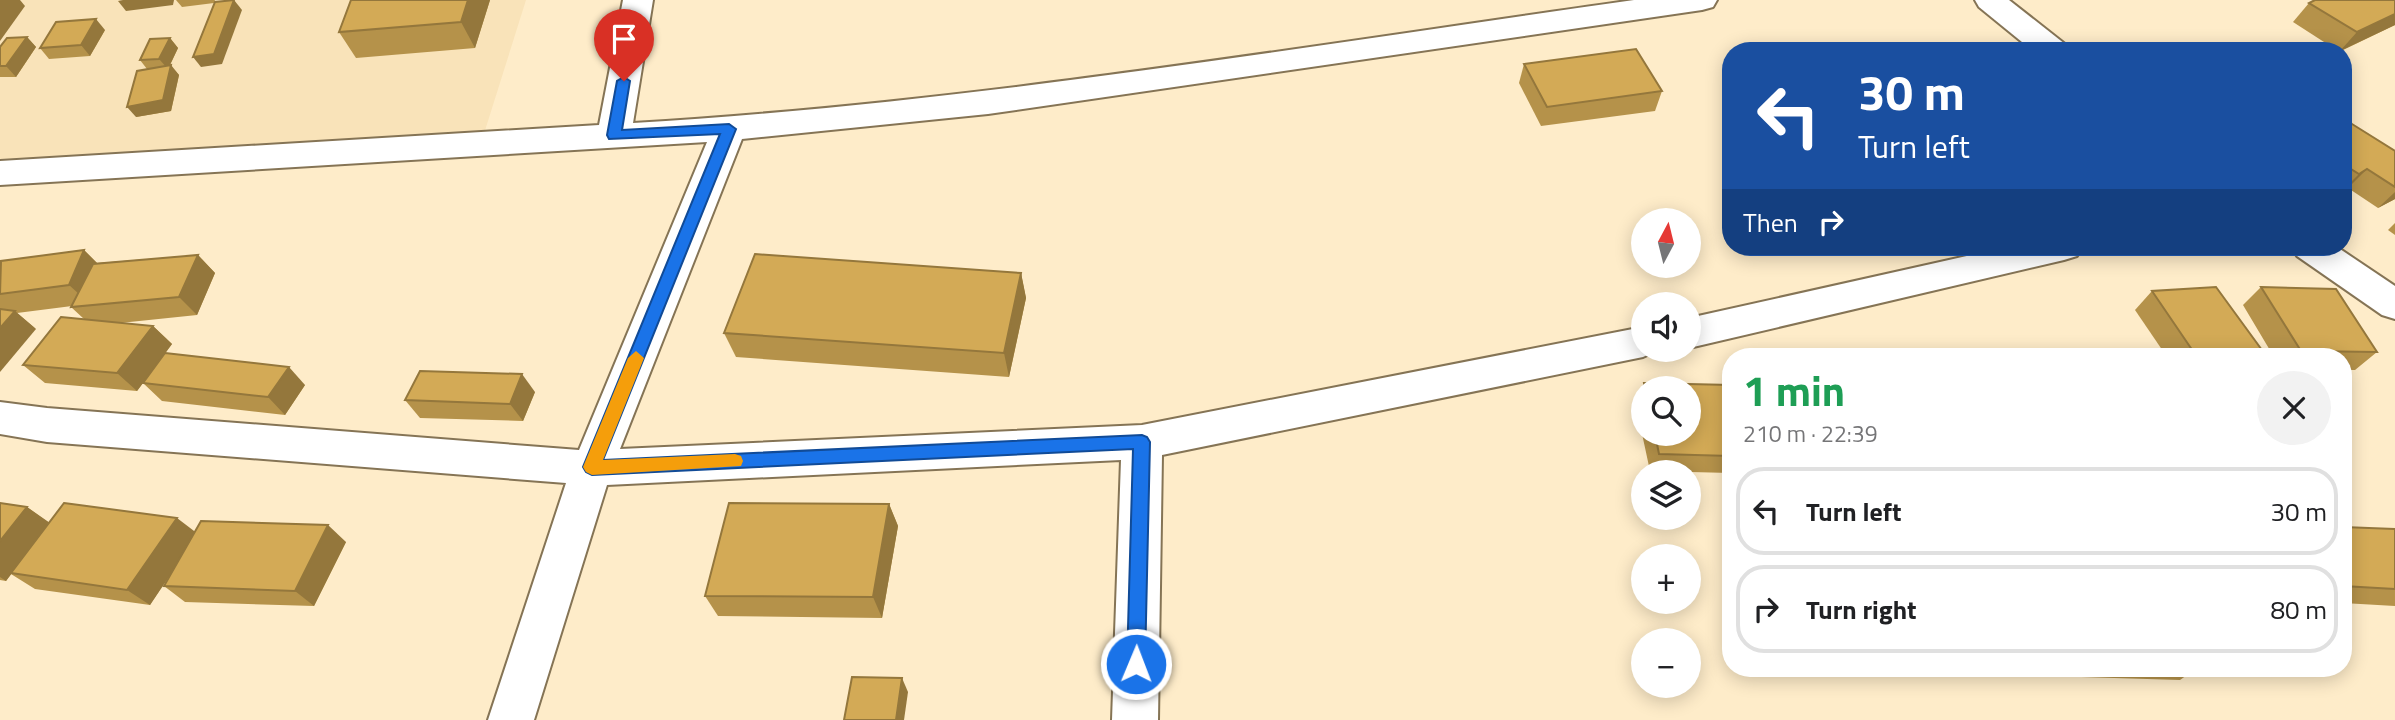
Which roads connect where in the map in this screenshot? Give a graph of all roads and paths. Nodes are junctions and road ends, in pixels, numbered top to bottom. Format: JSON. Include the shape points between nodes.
{"nodes":[{"id":1,"x":638,"y":0,"type":"edge"},
{"id":2,"x":1702,"y":0,"type":"edge"},
{"id":3,"x":1990,"y":0,"type":"edge"},
{"id":4,"x":2043,"y":42,"type":"edge"},
{"id":5,"x":729,"y":129,"type":"junction"},
{"id":6,"x":614,"y":135,"type":"junction"},
{"id":7,"x":0,"y":173,"type":"edge"},
{"id":8,"x":2025,"y":256,"type":"edge"},
{"id":9,"x":2323,"y":256,"type":"edge"},
{"id":10,"x":2395,"y":305,"type":"edge"},
{"id":11,"x":1701,"y":330,"type":"edge"},
{"id":12,"x":1631,"y":344,"type":"edge"},
{"id":13,"x":0,"y":418,"type":"edge"},
{"id":14,"x":1142,"y":442,"type":"junction"},
{"id":15,"x":592,"y":467,"type":"junction"},
{"id":16,"x":511,"y":720,"type":"edge"},
{"id":17,"x":1135,"y":720,"type":"edge"}],
"edges":[{"from":1,"to":6,"type":"street"},
{"from":2,"to":5,"type":"street","via":[[988,103]]},
{"from":3,"to":4,"type":"street"},
{"from":5,"to":6,"type":"street"},
{"from":5,"to":15,"type":"street"},
{"from":6,"to":7,"type":"street"},
{"from":8,"to":11,"type":"street"},
{"from":9,"to":10,"type":"street"},
{"from":12,"to":14,"type":"street"},
{"from":13,"to":15,"type":"street"},
{"from":14,"to":15,"type":"street"},
{"from":14,"to":17,"type":"street"},
{"from":15,"to":16,"type":"street"}]}
